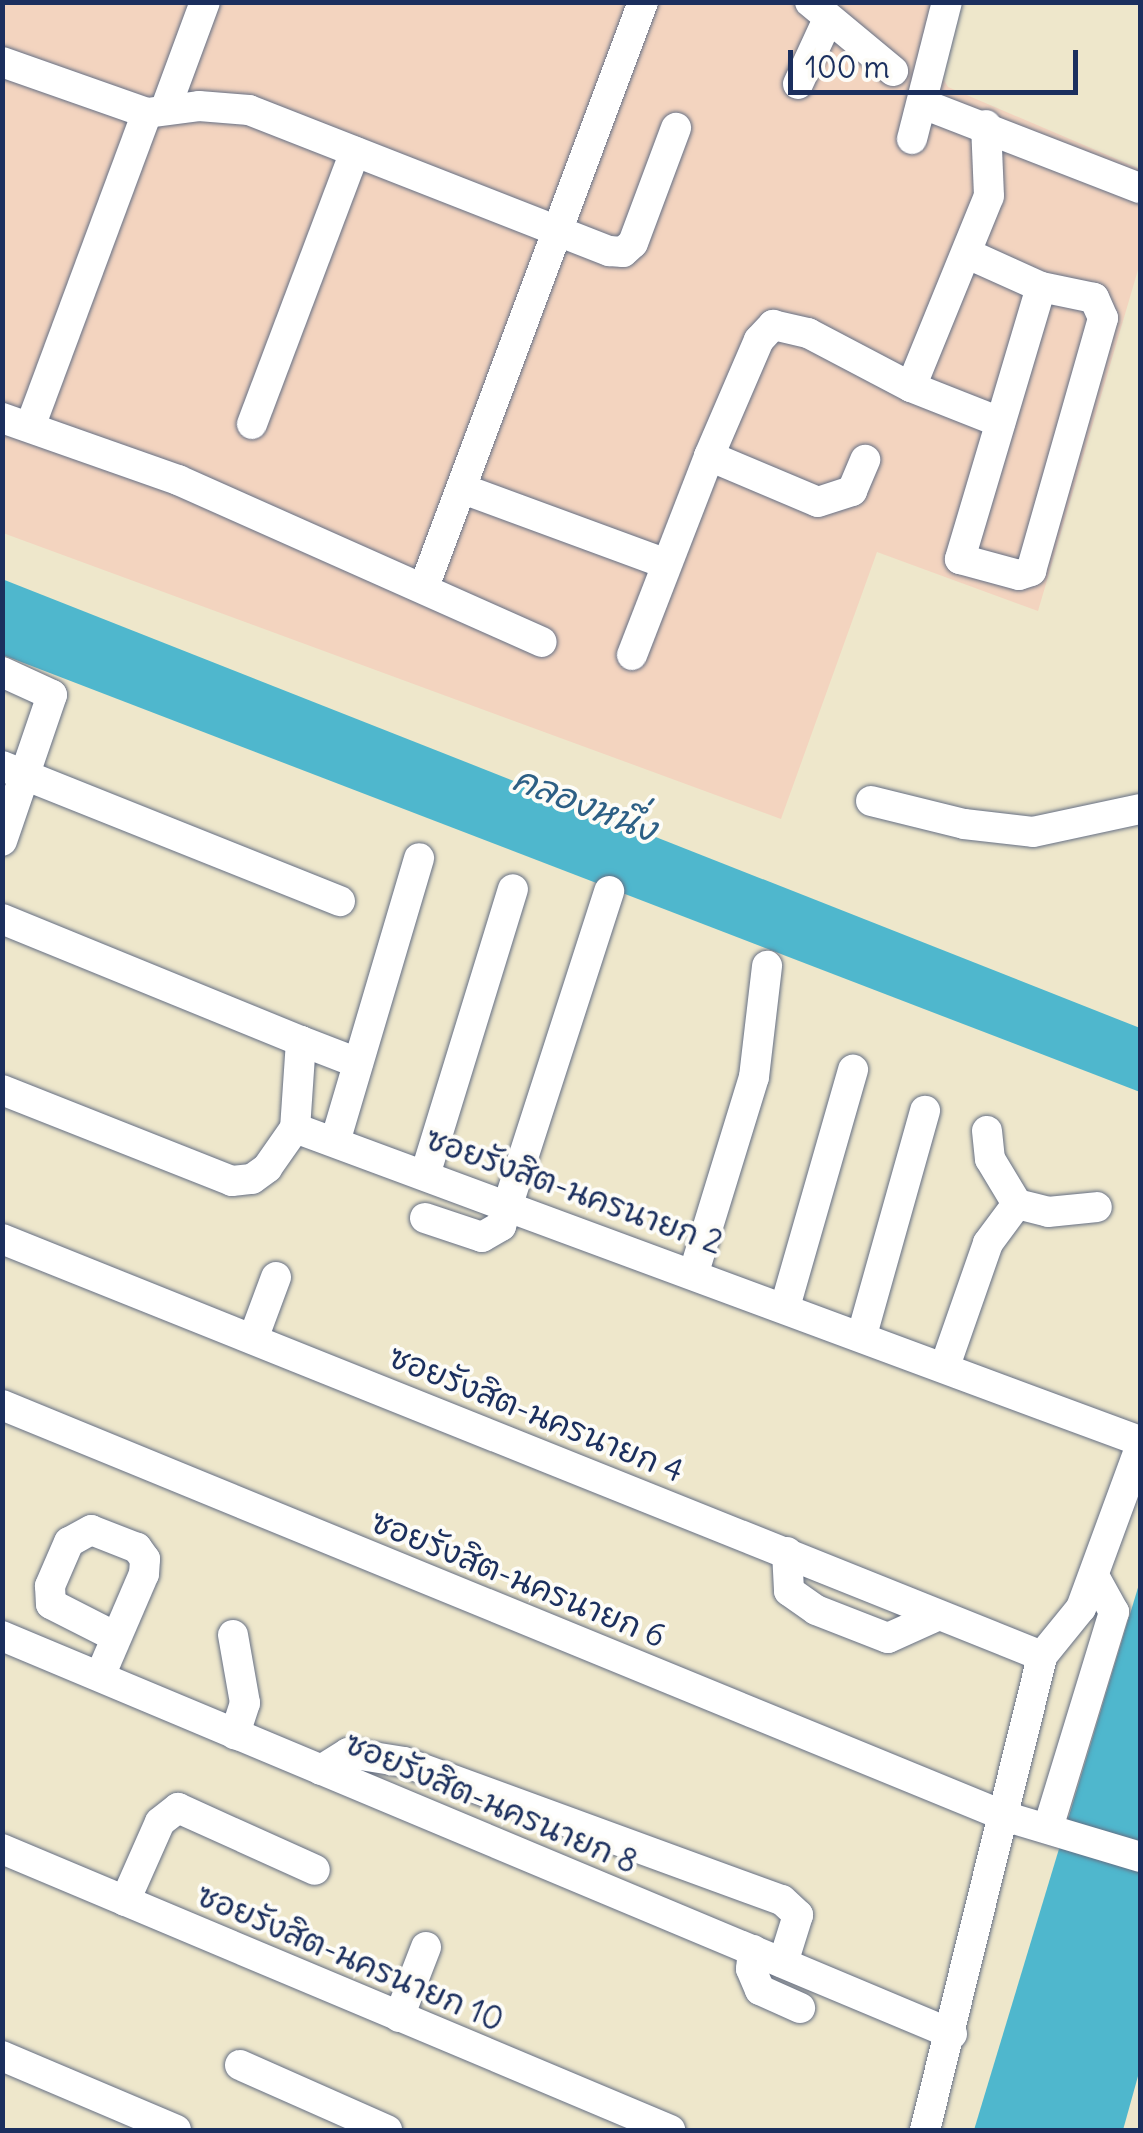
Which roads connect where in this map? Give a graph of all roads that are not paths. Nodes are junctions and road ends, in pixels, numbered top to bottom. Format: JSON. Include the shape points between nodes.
{"nodes":[{"id":1,"x":204,"y":2,"type":"edge"},
{"id":2,"x":643,"y":2,"type":"edge"},
{"id":3,"x":947,"y":2,"type":"edge"},
{"id":4,"x":819,"y":10,"type":"edge"},
{"id":5,"x":2,"y":62,"type":"edge"},
{"id":6,"x":893,"y":72,"type":"dead end"},
{"id":7,"x":798,"y":84,"type":"dead end"},
{"id":8,"x":923,"y":104,"type":"junction"},
{"id":9,"x":156,"y":111,"type":"junction"},
{"id":10,"x":986,"y":125,"type":"junction"},
{"id":11,"x":676,"y":128,"type":"dead end"},
{"id":12,"x":912,"y":140,"type":"dead end"},
{"id":13,"x":355,"y":152,"type":"junction"},
{"id":14,"x":1140,"y":188,"type":"edge"},
{"id":15,"x":559,"y":230,"type":"junction"},
{"id":16,"x":968,"y":254,"type":"junction"},
{"id":17,"x":1041,"y":287,"type":"junction"},
{"id":18,"x":911,"y":387,"type":"junction"},
{"id":19,"x":1000,"y":422,"type":"junction"},
{"id":20,"x":16,"y":423,"type":"edge"},
{"id":21,"x":252,"y":424,"type":"dead end"},
{"id":22,"x":709,"y":456,"type":"junction"},
{"id":23,"x":866,"y":460,"type":"dead end"},
{"id":24,"x":463,"y":488,"type":"junction"},
{"id":25,"x":667,"y":564,"type":"junction"},
{"id":26,"x":424,"y":587,"type":"junction"},
{"id":27,"x":542,"y":642,"type":"dead end"},
{"id":28,"x":632,"y":654,"type":"dead end"},
{"id":29,"x":2,"y":672,"type":"edge"},
{"id":30,"x":14,"y":771,"type":"edge"},
{"id":31,"x":871,"y":800,"type":"dead end"},
{"id":32,"x":1140,"y":809,"type":"edge"},
{"id":33,"x":2,"y":841,"type":"edge"},
{"id":34,"x":419,"y":858,"type":"dead end"},
{"id":35,"x":514,"y":889,"type":"dead end"},
{"id":36,"x":609,"y":891,"type":"dead end"},
{"id":37,"x":340,"y":901,"type":"dead end"},
{"id":38,"x":2,"y":919,"type":"edge"},
{"id":39,"x":767,"y":966,"type":"dead end"},
{"id":40,"x":301,"y":1041,"type":"junction"},
{"id":41,"x":358,"y":1063,"type":"junction"},
{"id":42,"x":853,"y":1070,"type":"dead end"},
{"id":43,"x":2,"y":1090,"type":"edge"},
{"id":44,"x":925,"y":1111,"type":"dead end"},
{"id":45,"x":295,"y":1128,"type":"junction"},
{"id":46,"x":987,"y":1131,"type":"dead end"},
{"id":47,"x":335,"y":1142,"type":"junction"},
{"id":48,"x":424,"y":1174,"type":"junction"},
{"id":49,"x":1017,"y":1204,"type":"junction"},
{"id":50,"x":510,"y":1206,"type":"junction"},
{"id":51,"x":1097,"y":1207,"type":"dead end"},
{"id":52,"x":425,"y":1218,"type":"dead end"},
{"id":53,"x":2,"y":1239,"type":"edge"},
{"id":54,"x":694,"y":1272,"type":"junction"},
{"id":55,"x":276,"y":1277,"type":"dead end"},
{"id":56,"x":785,"y":1307,"type":"junction"},
{"id":57,"x":862,"y":1335,"type":"junction"},
{"id":58,"x":253,"y":1339,"type":"junction"},
{"id":59,"x":945,"y":1366,"type":"junction"},
{"id":60,"x":2,"y":1406,"type":"edge"},
{"id":61,"x":1140,"y":1445,"type":"edge"},
{"id":62,"x":787,"y":1552,"type":"junction"},
{"id":63,"x":1095,"y":1578,"type":"junction"},
{"id":64,"x":937,"y":1616,"type":"junction"},
{"id":65,"x":233,"y":1635,"type":"dead end"},
{"id":66,"x":2,"y":1636,"type":"edge"},
{"id":67,"x":116,"y":1637,"type":"dead end"},
{"id":68,"x":1039,"y":1668,"type":"junction"},
{"id":69,"x":100,"y":1676,"type":"junction"},
{"id":70,"x":1086,"y":1694,"type":"junction"},
{"id":71,"x":235,"y":1734,"type":"junction"},
{"id":72,"x":322,"y":1770,"type":"junction"},
{"id":73,"x":1007,"y":1817,"type":"junction"},
{"id":74,"x":1055,"y":1830,"type":"junction"},
{"id":75,"x":2,"y":1849,"type":"edge"},
{"id":76,"x":1140,"y":1856,"type":"edge"},
{"id":77,"x":315,"y":1870,"type":"dead end"},
{"id":78,"x":125,"y":1900,"type":"junction"},
{"id":79,"x":426,"y":1947,"type":"dead end"},
{"id":80,"x":753,"y":1950,"type":"junction"},
{"id":81,"x":783,"y":1963,"type":"junction"},
{"id":82,"x":800,"y":2008,"type":"dead end"},
{"id":83,"x":399,"y":2016,"type":"junction"},
{"id":84,"x":952,"y":2034,"type":"junction"},
{"id":85,"x":2,"y":2056,"type":"edge"},
{"id":86,"x":240,"y":2064,"type":"dead end"},
{"id":87,"x":160,"y":2127,"type":"edge"},
{"id":88,"x":387,"y":2130,"type":"edge"},
{"id":89,"x":670,"y":2130,"type":"edge"},
{"id":90,"x":925,"y":2130,"type":"edge"}],
"edges":[{"from":1,"to":9,"type":"street"},
{"from":2,"to":15,"type":"street"},
{"from":3,"to":8,"type":"street"},
{"from":4,"to":6,"type":"street"},
{"from":4,"to":7,"type":"street"},
{"from":5,"to":9,"type":"street"},
{"from":8,"to":10,"type":"street"},
{"from":8,"to":12,"type":"street"},
{"from":9,"to":13,"type":"street","via":[[250,110]]},
{"from":9,"to":20,"type":"street"},
{"from":10,"to":14,"type":"street"},
{"from":10,"to":16,"type":"street","via":[[988,196]]},
{"from":11,"to":15,"type":"street","via":[[624,252]]},
{"from":13,"to":15,"type":"street"},
{"from":13,"to":21,"type":"street"},
{"from":15,"to":24,"type":"street"},
{"from":16,"to":17,"type":"street"},
{"from":16,"to":18,"type":"street"},
{"from":17,"to":19,"type":"street"},
{"from":17,"to":19,"type":"street","via":[[1094,298],[1102,318],[1032,571],[1019,575],[960,560]]},
{"from":18,"to":19,"type":"street"},
{"from":18,"to":22,"type":"street","via":[[808,334],[772,325],[759,340]]},
{"from":20,"to":26,"type":"street","via":[[178,480]]},
{"from":22,"to":23,"type":"street","via":[[818,502],[852,491]]},
{"from":22,"to":25,"type":"street"},
{"from":24,"to":25,"type":"street"},
{"from":24,"to":26,"type":"street"},
{"from":25,"to":28,"type":"street"},
{"from":26,"to":27,"type":"street"},
{"from":29,"to":30,"type":"street","via":[[52,696]]},
{"from":30,"to":33,"type":"street"},
{"from":30,"to":37,"type":"street"},
{"from":31,"to":32,"type":"street","via":[[964,824],[1032,832]]},
{"from":34,"to":41,"type":"street"},
{"from":35,"to":48,"type":"street"},
{"from":36,"to":50,"type":"street"},
{"from":38,"to":40,"type":"street"},
{"from":39,"to":54,"type":"street","via":[[754,1077]]},
{"from":40,"to":41,"type":"street"},
{"from":40,"to":45,"type":"street"},
{"from":41,"to":47,"type":"street"},
{"from":42,"to":56,"type":"street"},
{"from":43,"to":45,"type":"street","via":[[232,1181],[252,1179],[267,1168]]},
{"from":44,"to":57,"type":"street"},
{"from":45,"to":47,"type":"street","name":"ซอยรังสิต-นครนายก 2"},
{"from":46,"to":49,"type":"street","via":[[990,1160]]},
{"from":47,"to":48,"type":"street","name":"ซอยรังสิต-นครนายก 2"},
{"from":48,"to":50,"type":"street","name":"ซอยรังสิต-นครนายก 2"},
{"from":49,"to":51,"type":"street","via":[[1048,1212]]},
{"from":49,"to":59,"type":"street","via":[[988,1243]]},
{"from":50,"to":52,"type":"street","via":[[494,1234],[482,1237]]},
{"from":50,"to":54,"type":"street","name":"ซอยรังสิต-นครนายก 2"},
{"from":53,"to":58,"type":"street","name":"ซอยรังสิต-นครนายก 4"},
{"from":54,"to":56,"type":"street","name":"ซอยรังสิต-นครนายก 2"},
{"from":55,"to":58,"type":"street"},
{"from":56,"to":57,"type":"street","name":"ซอยรังสิต-นครนายก 2"},
{"from":57,"to":59,"type":"street","name":"ซอยรังสิต-นครนายก 2"},
{"from":58,"to":62,"type":"street","name":"ซอยรังสิต-นครนายก 4"},
{"from":59,"to":61,"type":"street","name":"ซอยรังสิต-นครนายก 2"},
{"from":60,"to":73,"type":"street","name":"ซอยรังสิต-นครนายก 6"},
{"from":61,"to":63,"type":"street"},
{"from":62,"to":64,"type":"street","name":"ซอยรังสิต-นครนายก 4"},
{"from":62,"to":64,"type":"street","via":[[789,1591],[816,1610],[888,1638]]},
{"from":63,"to":68,"type":"street"},
{"from":63,"to":70,"type":"street","via":[[1114,1612]]},
{"from":64,"to":68,"type":"street","name":"ซอยรังสิต-นครนายก 4"},
{"from":65,"to":71,"type":"street","via":[[245,1687]]},
{"from":66,"to":69,"type":"street","name":"ซอยรังสิต-นครนายก 8"},
{"from":67,"to":69,"type":"street"},
{"from":68,"to":70,"type":"street","name":"ซอยรังสิต-นครนายก 4"},
{"from":68,"to":73,"type":"street"},
{"from":69,"to":71,"type":"street","name":"ซอยรังสิต-นครนายก 8"},
{"from":70,"to":74,"type":"street"},
{"from":71,"to":72,"type":"street","name":"ซอยรังสิต-นครนายก 8"},
{"from":72,"to":80,"type":"street","name":"ซอยรังสิต-นครนายก 8"},
{"from":72,"to":81,"type":"street","via":[[348,1753],[404,1762],[782,1900],[798,1915]]},
{"from":73,"to":74,"type":"street","name":"ซอยรังสิต-นครนายก 6"},
{"from":73,"to":84,"type":"street"},
{"from":74,"to":76,"type":"street","name":"ซอยรังสิต-นครนายก 6"},
{"from":75,"to":78,"type":"street","name":"ซอยรังสิต-นครนายก 10"},
{"from":77,"to":78,"type":"street","via":[[178,1808],[160,1822]]},
{"from":78,"to":83,"type":"street","name":"ซอยรังสิต-นครนายก 10"},
{"from":79,"to":83,"type":"street"},
{"from":80,"to":81,"type":"street","name":"ซอยรังสิต-นครนายก 8"},
{"from":80,"to":82,"type":"street","via":[[751,1970],[760,1990]]},
{"from":81,"to":84,"type":"street","name":"ซอยรังสิต-นครนายก 8"},
{"from":83,"to":89,"type":"street","name":"ซอยรังสิต-นครนายก 10"},
{"from":84,"to":90,"type":"street"},
{"from":85,"to":87,"type":"street"},
{"from":86,"to":88,"type":"street"}]}
